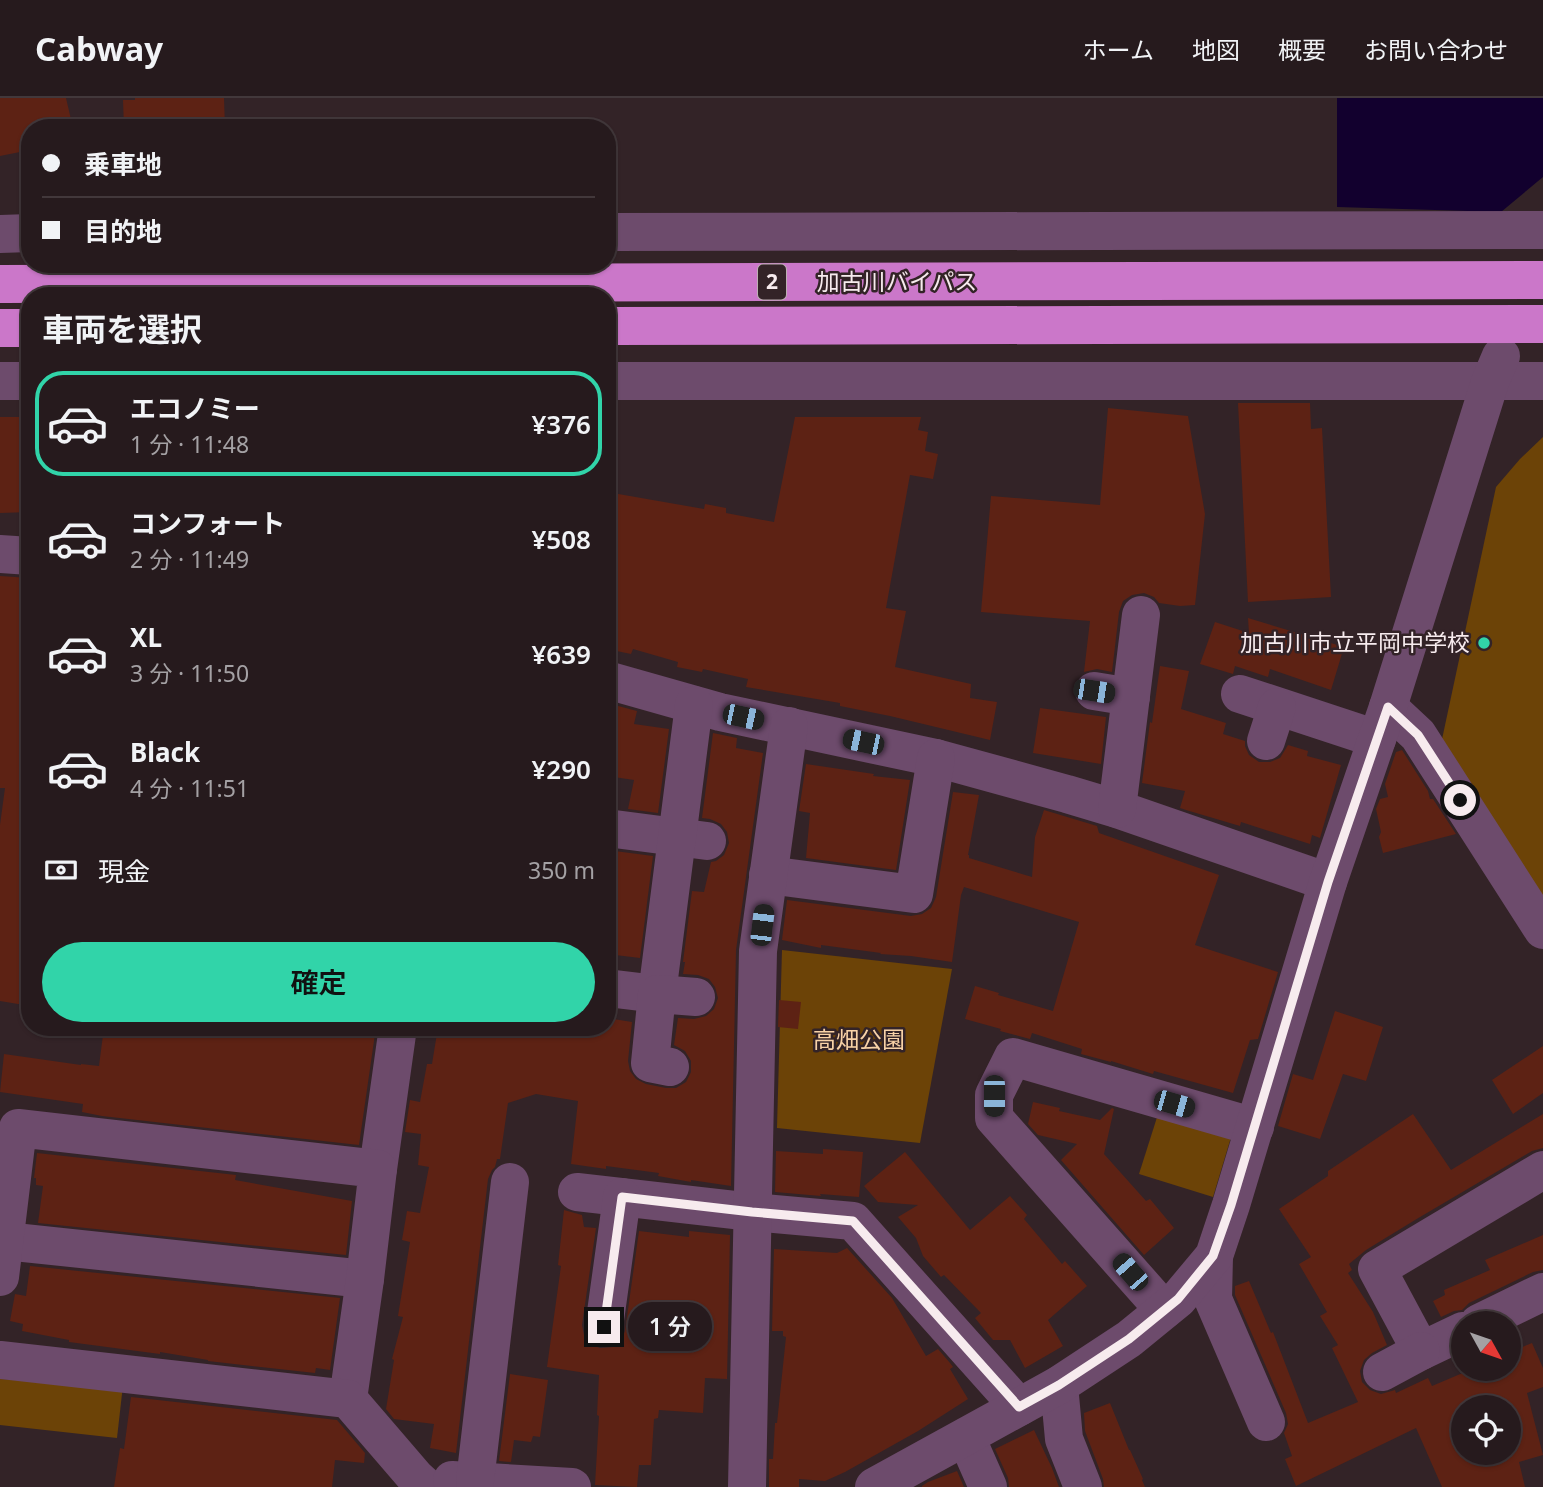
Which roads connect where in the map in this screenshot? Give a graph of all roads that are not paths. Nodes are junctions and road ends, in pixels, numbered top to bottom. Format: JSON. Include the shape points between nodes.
{"nodes":[{"id":1,"x":1543,"y":230,"type":"edge"},
{"id":2,"x":616,"y":232,"type":"edge"},
{"id":3,"x":21,"y":233,"type":"edge"},
{"id":4,"x":0,"y":234,"type":"edge"},
{"id":5,"x":1543,"y":280,"type":"edge"},
{"id":6,"x":0,"y":284,"type":"edge"},
{"id":7,"x":1543,"y":324,"type":"edge"},
{"id":8,"x":616,"y":326,"type":"edge"},
{"id":9,"x":0,"y":328,"type":"edge"},
{"id":10,"x":21,"y":328,"type":"edge"},
{"id":11,"x":1496,"y":369,"type":"junction"},
{"id":12,"x":0,"y":381,"type":"edge"},
{"id":13,"x":21,"y":381,"type":"edge"},
{"id":14,"x":1543,"y":381,"type":"edge"},
{"id":15,"x":616,"y":382,"type":"edge"},
{"id":16,"x":0,"y":554,"type":"edge"},
{"id":17,"x":21,"y":555,"type":"edge"},
{"id":18,"x":1141,"y":615,"type":"dead end"},
{"id":19,"x":616,"y":683,"type":"edge"},
{"id":20,"x":1240,"y":695,"type":"dead end"},
{"id":21,"x":694,"y":705,"type":"junction"},
{"id":22,"x":1383,"y":723,"type":"junction"},
{"id":23,"x":789,"y":726,"type":"junction"},
{"id":24,"x":936,"y":758,"type":"junction"},
{"id":25,"x":1117,"y":809,"type":"junction"},
{"id":26,"x":616,"y":829,"type":"edge"},
{"id":27,"x":692,"y":839,"type":"junction"},
{"id":28,"x":768,"y":875,"type":"junction"},
{"id":29,"x":1328,"y":882,"type":"junction"},
{"id":30,"x":1543,"y":930,"type":"edge"},
{"id":31,"x":616,"y":989,"type":"edge"},
{"id":32,"x":657,"y":994,"type":"junction"},
{"id":33,"x":695,"y":998,"type":"dead end"},
{"id":34,"x":397,"y":1036,"type":"edge"},
{"id":35,"x":670,"y":1067,"type":"dead end"},
{"id":36,"x":1255,"y":1127,"type":"junction"},
{"id":37,"x":378,"y":1169,"type":"junction"},
{"id":38,"x":1543,"y":1170,"type":"edge"},
{"id":39,"x":510,"y":1182,"type":"dead end"},
{"id":40,"x":577,"y":1192,"type":"dead end"},
{"id":41,"x":622,"y":1197,"type":"junction"},
{"id":42,"x":752,"y":1212,"type":"junction"},
{"id":43,"x":1213,"y":1256,"type":"junction"},
{"id":44,"x":2,"y":1259,"type":"edge"},
{"id":45,"x":365,"y":1279,"type":"junction"},
{"id":46,"x":1543,"y":1292,"type":"edge"},
{"id":47,"x":1164,"y":1310,"type":"junction"},
{"id":48,"x":1504,"y":1311,"type":"edge"},
{"id":49,"x":604,"y":1327,"type":"dead end"},
{"id":50,"x":1451,"y":1337,"type":"edge"},
{"id":51,"x":1421,"y":1351,"type":"junction"},
{"id":52,"x":0,"y":1360,"type":"edge"},
{"id":53,"x":1382,"y":1372,"type":"dead end"},
{"id":54,"x":1059,"y":1385,"type":"junction"},
{"id":55,"x":348,"y":1399,"type":"junction"},
{"id":56,"x":1019,"y":1407,"type":"junction"},
{"id":57,"x":1266,"y":1422,"type":"dead end"},
{"id":58,"x":966,"y":1437,"type":"junction"},
{"id":59,"x":475,"y":1481,"type":"junction"},
{"id":60,"x":416,"y":1484,"type":"edge"},
{"id":61,"x":572,"y":1487,"type":"edge"},
{"id":62,"x":747,"y":1487,"type":"edge"},
{"id":63,"x":874,"y":1487,"type":"edge"},
{"id":64,"x":988,"y":1487,"type":"edge"},
{"id":65,"x":1083,"y":1487,"type":"edge"}],
"edges":[{"from":1,"to":2,"type":"street"},
{"from":3,"to":4,"type":"street"},
{"from":5,"to":6,"type":"highway","name":"加古川バイパス","number":"2"},
{"from":7,"to":8,"type":"highway","name":"加古川バイパス","number":"2"},
{"from":9,"to":10,"type":"highway"},
{"from":11,"to":14,"type":"street"},
{"from":11,"to":15,"type":"street"},
{"from":11,"to":22,"type":"street"},
{"from":12,"to":13,"type":"street"},
{"from":16,"to":17,"type":"street"},
{"from":18,"to":25,"type":"street","via":[[1112,694]]},
{"from":19,"to":21,"type":"street"},
{"from":20,"to":22,"type":"street","via":[[1271,724]]},
{"from":21,"to":23,"type":"street"},
{"from":21,"to":27,"type":"street"},
{"from":22,"to":29,"type":"street"},
{"from":22,"to":30,"type":"street","via":[[1418,735]]},
{"from":23,"to":24,"type":"street"},
{"from":23,"to":28,"type":"street"},
{"from":24,"to":25,"type":"street"},
{"from":24,"to":28,"type":"street","via":[[914,894]]},
{"from":25,"to":29,"type":"street"},
{"from":26,"to":27,"type":"street"},
{"from":27,"to":32,"type":"street"},
{"from":28,"to":42,"type":"street","via":[[758,951]]},
{"from":29,"to":36,"type":"street"},
{"from":31,"to":32,"type":"street"},
{"from":32,"to":33,"type":"street"},
{"from":32,"to":35,"type":"street","via":[[650,1063]]},
{"from":34,"to":37,"type":"street"},
{"from":36,"to":43,"type":"street"},
{"from":36,"to":47,"type":"street","via":[[1013,1057],[994,1096],[994,1118]]},
{"from":37,"to":44,"type":"street","via":[[18,1128]]},
{"from":37,"to":45,"type":"street"},
{"from":38,"to":51,"type":"street","via":[[1377,1269]]},
{"from":39,"to":59,"type":"street","via":[[490,1246]]},
{"from":40,"to":41,"type":"street"},
{"from":41,"to":42,"type":"street"},
{"from":41,"to":49,"type":"street"},
{"from":42,"to":56,"type":"street","via":[[853,1221]]},
{"from":42,"to":62,"type":"street"},
{"from":43,"to":47,"type":"street"},
{"from":43,"to":57,"type":"street","via":[[1213,1299]]},
{"from":44,"to":45,"type":"street"},
{"from":45,"to":55,"type":"street"},
{"from":46,"to":48,"type":"street"},
{"from":47,"to":54,"type":"street"},
{"from":50,"to":51,"type":"street"},
{"from":51,"to":53,"type":"street"},
{"from":52,"to":55,"type":"street"},
{"from":54,"to":56,"type":"street"},
{"from":54,"to":65,"type":"street","via":[[1064,1439]]},
{"from":55,"to":60,"type":"street"},
{"from":56,"to":58,"type":"street"},
{"from":58,"to":63,"type":"street"},
{"from":58,"to":64,"type":"street"},
{"from":59,"to":60,"type":"street"},
{"from":59,"to":61,"type":"street"}]}
